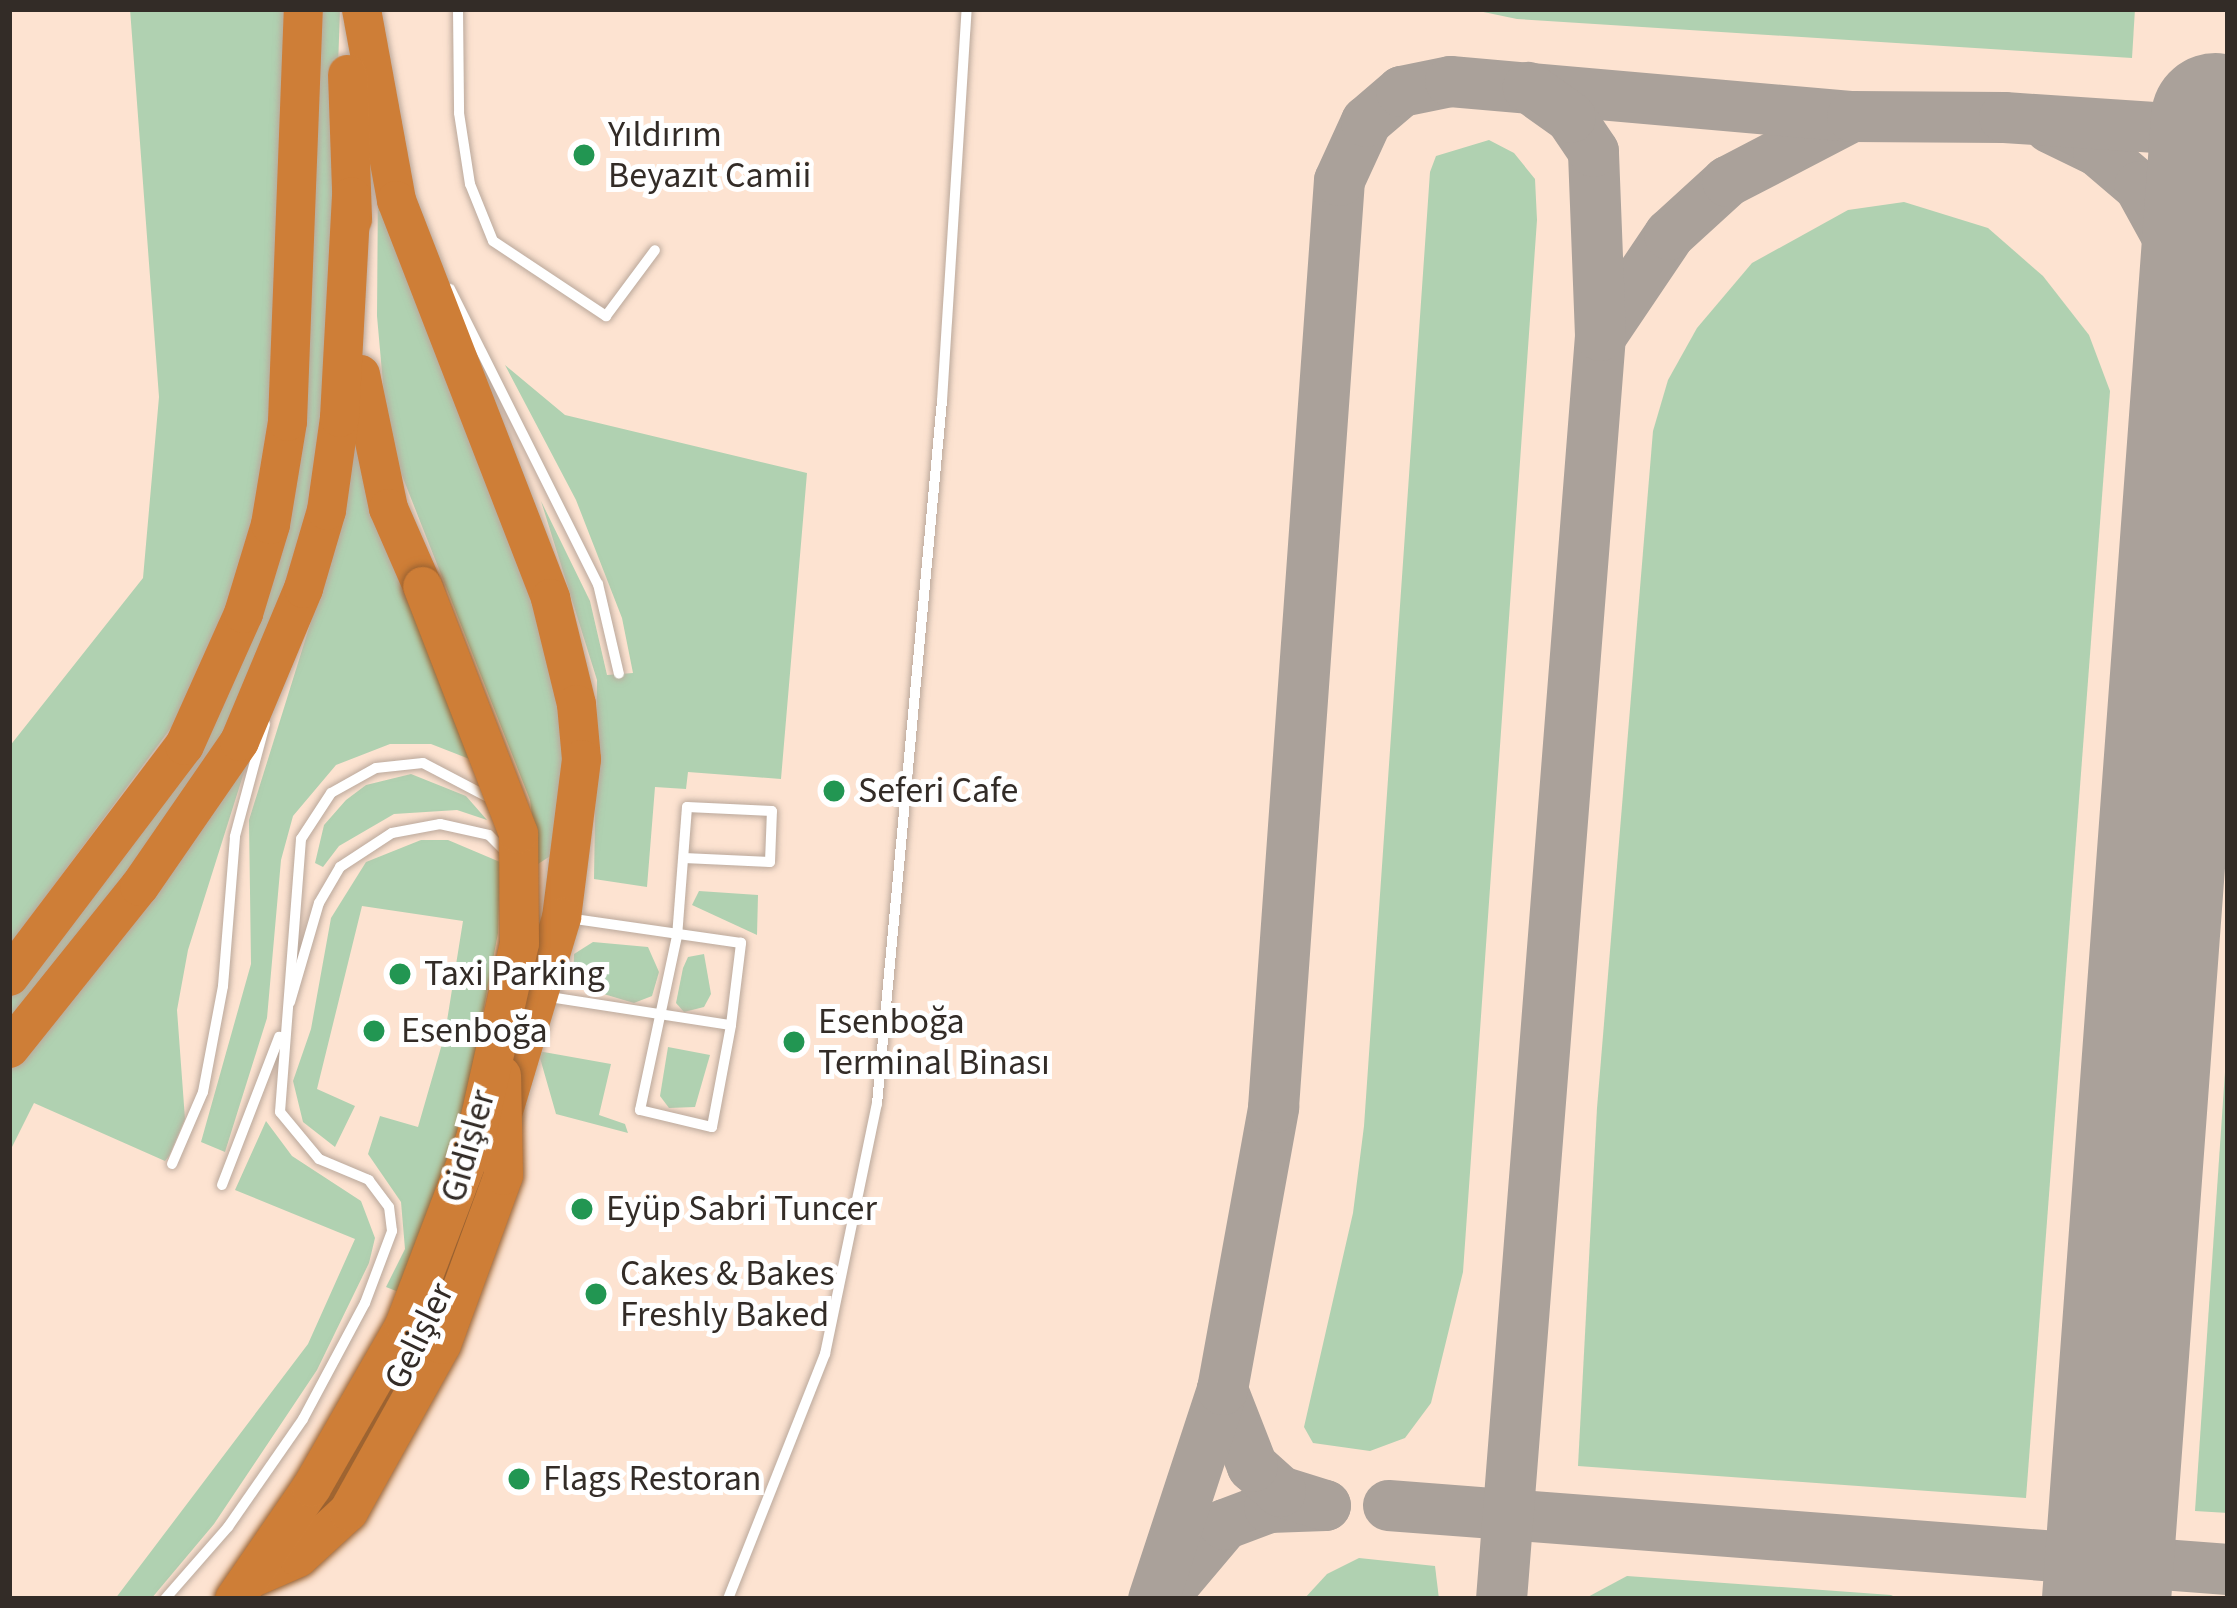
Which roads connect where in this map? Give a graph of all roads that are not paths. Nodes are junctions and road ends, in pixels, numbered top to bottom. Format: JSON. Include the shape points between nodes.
{"nodes":[{"id":1,"x":303,"y":9,"type":"edge"},
{"id":2,"x":349,"y":9,"type":"edge"},
{"id":3,"x":361,"y":9,"type":"edge"},
{"id":4,"x":458,"y":9,"type":"edge"},
{"id":5,"x":967,"y":9,"type":"edge"},
{"id":6,"x":376,"y":127,"type":"junction"},
{"id":7,"x":351,"y":196,"type":"junction"},
{"id":8,"x":655,"y":250,"type":"dead end"},
{"id":9,"x":303,"y":588,"type":"junction"},
{"id":10,"x":619,"y":674,"type":"dead end"},
{"id":11,"x":518,"y":833,"type":"junction"},
{"id":12,"x":684,"y":857,"type":"junction"},
{"id":13,"x":561,"y":917,"type":"junction"},
{"id":14,"x":676,"y":936,"type":"junction"},
{"id":15,"x":9,"y":976,"type":"edge"},
{"id":16,"x":532,"y":986,"type":"junction"},
{"id":17,"x":661,"y":1016,"type":"junction"},
{"id":18,"x":283,"y":1025,"type":"junction"},
{"id":19,"x":731,"y":1025,"type":"junction"},
{"id":20,"x":9,"y":1048,"type":"edge"},
{"id":21,"x":172,"y":1164,"type":"dead end"},
{"id":22,"x":222,"y":1185,"type":"dead end"},
{"id":23,"x":247,"y":1594,"type":"edge"},
{"id":24,"x":165,"y":1599,"type":"edge"},
{"id":25,"x":728,"y":1599,"type":"edge"}],
"edges":[{"from":1,"to":15,"type":"highway","via":[[287,421],[264,547],[184,745]]},
{"from":2,"to":7,"type":"highway"},
{"from":3,"to":6,"type":"highway"},
{"from":4,"to":8,"type":"lane","via":[[459,113],[470,184],[493,241],[606,316]]},
{"from":5,"to":25,"type":"lane","via":[[940,423],[877,1105],[825,1354]]},
{"from":6,"to":10,"type":"lane","via":[[598,584]]},
{"from":6,"to":13,"type":"highway","via":[[566,656],[580,759]]},
{"from":7,"to":9,"type":"highway","via":[[340,417]]},
{"from":7,"to":11,"type":"highway","bridge":true,"via":[[367,433]]},
{"from":9,"to":20,"type":"highway","via":[[239,741],[139,886]]},
{"from":9,"to":21,"type":"lane","via":[[235,836],[224,986],[203,1092]]},
{"from":11,"to":16,"type":"highway","bridge":true,"via":[[519,943]]},
{"from":11,"to":18,"type":"lane","via":[[476,785],[443,769],[400,763],[332,794],[301,839],[295,867]]},
{"from":12,"to":12,"type":"lane","via":[[770,862],[772,812],[687,807]]},
{"from":12,"to":14,"type":"lane"},
{"from":13,"to":14,"type":"lane"},
{"from":13,"to":16,"type":"highway"},
{"from":14,"to":17,"type":"lane"},
{"from":14,"to":19,"type":"lane","via":[[741,943]]},
{"from":16,"to":17,"type":"lane"},
{"from":16,"to":18,"type":"lane","via":[[517,863],[489,835],[440,824],[392,833],[340,867],[319,903]]},
{"from":16,"to":23,"type":"highway","name":"Gelişler","via":[[524,1045],[450,1276],[341,1475]]},
{"from":16,"to":23,"type":"highway","bridge":true,"via":[[503,1175],[441,1344],[348,1511]]},
{"from":17,"to":19,"type":"lane"},
{"from":17,"to":19,"type":"lane","via":[[640,1110],[712,1127]]},
{"from":18,"to":22,"type":"lane"},
{"from":18,"to":24,"type":"lane","via":[[280,1112],[320,1159],[369,1180],[389,1207],[392,1231],[365,1304],[303,1419],[228,1527]]}]}
